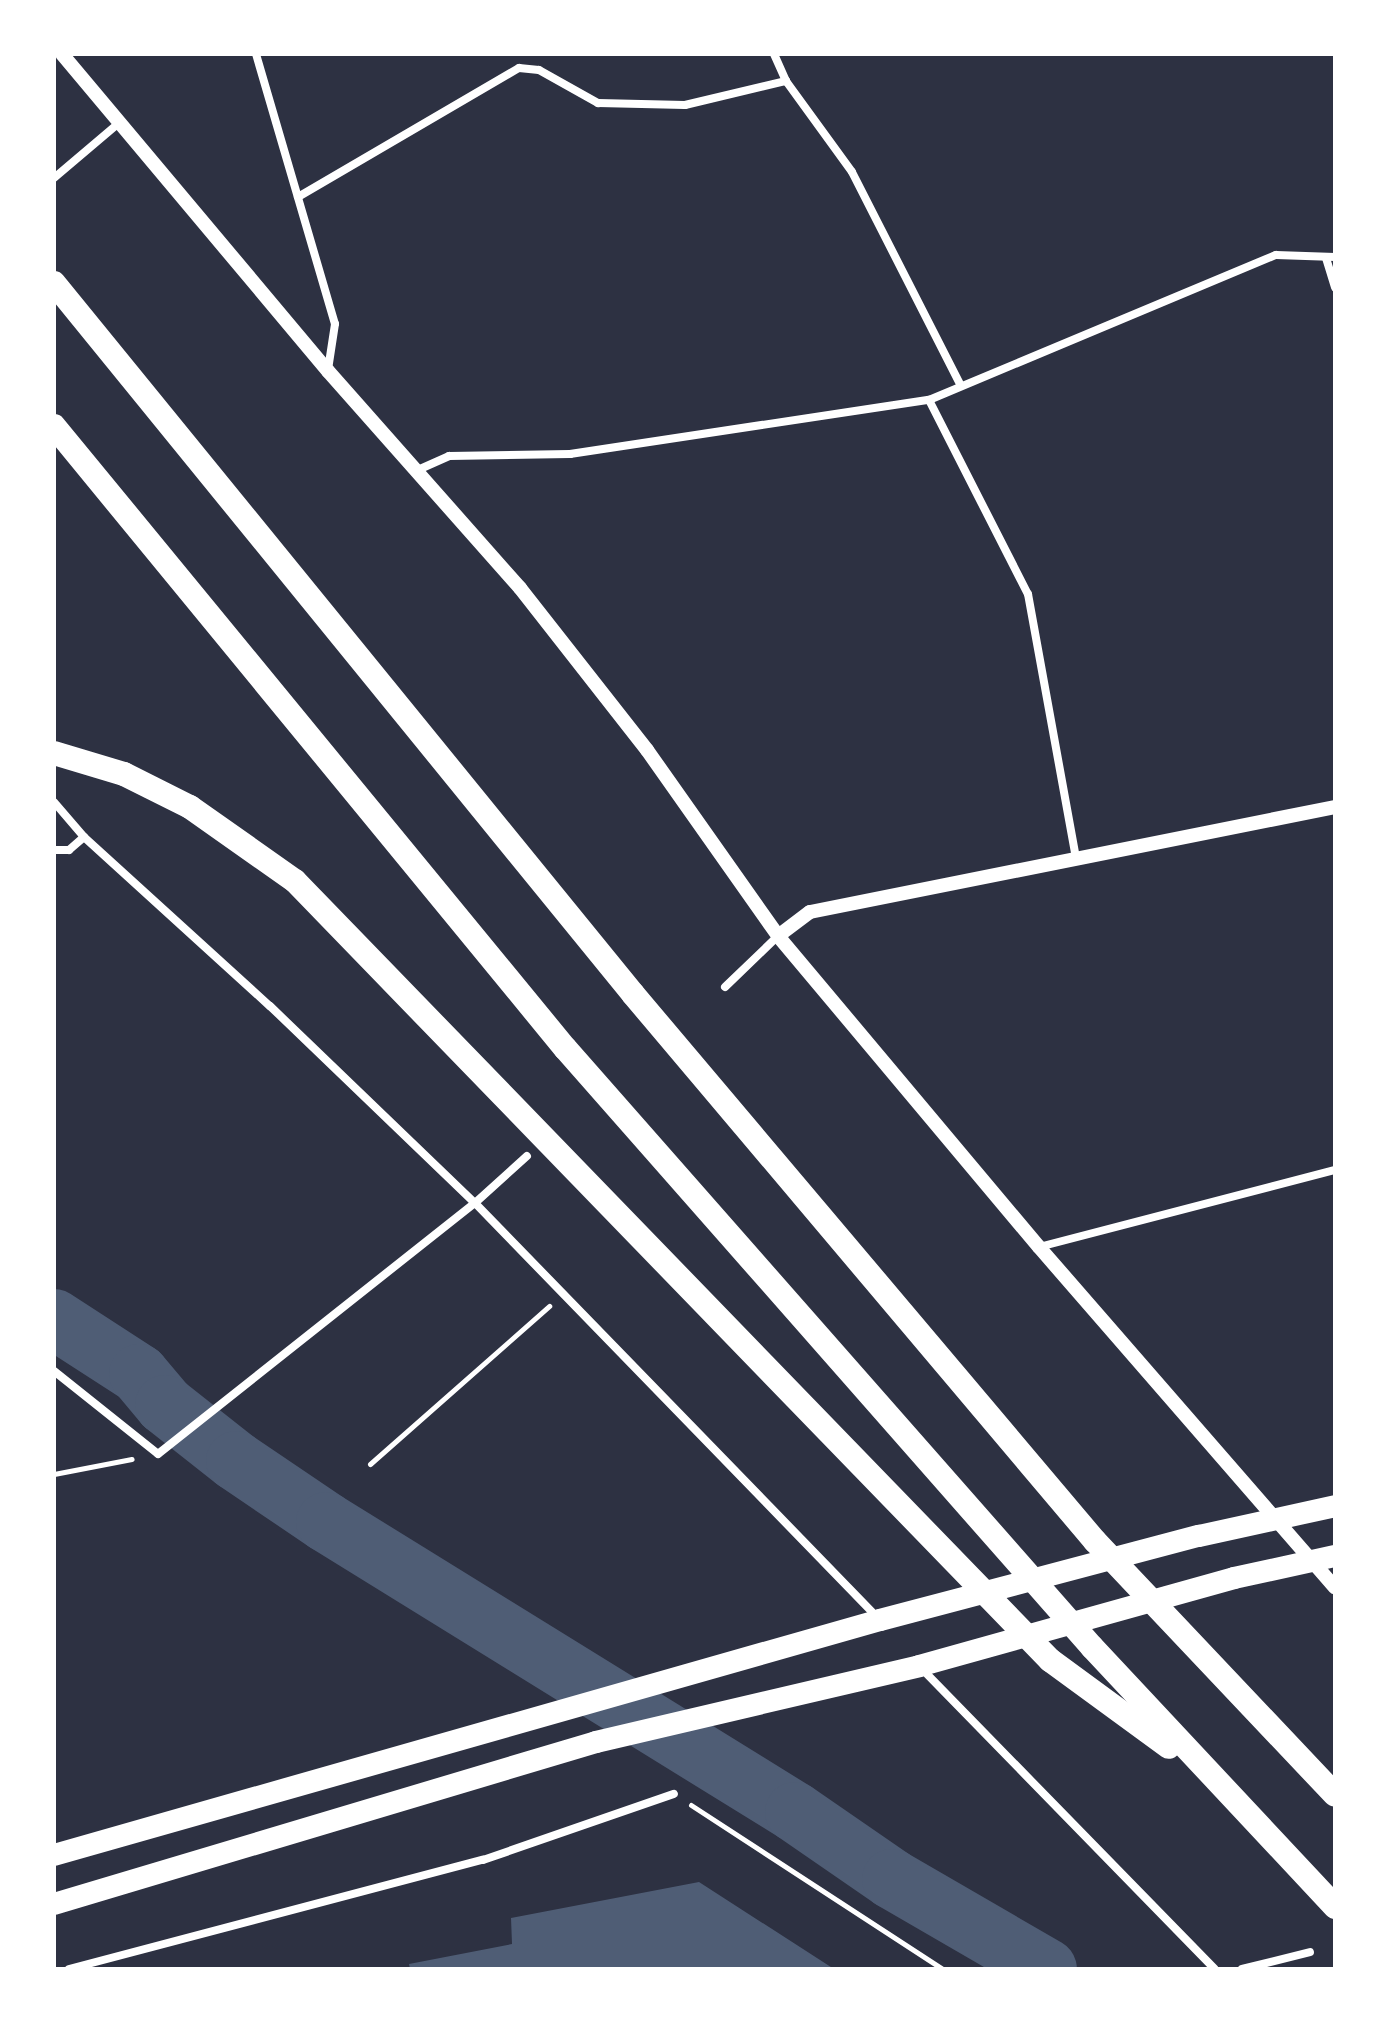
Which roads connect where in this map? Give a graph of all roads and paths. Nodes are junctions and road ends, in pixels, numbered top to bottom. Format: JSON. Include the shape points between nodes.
{"nodes":[{"id":1,"x":62,"y":54,"type":"edge"},
{"id":2,"x":256,"y":54,"type":"edge"},
{"id":3,"x":774,"y":54,"type":"edge"},
{"id":4,"x":786,"y":81,"type":"junction"},
{"id":5,"x":120,"y":122,"type":"junction"},
{"id":6,"x":54,"y":178,"type":"edge"},
{"id":7,"x":298,"y":197,"type":"junction"},
{"id":8,"x":1331,"y":257,"type":"edge"},
{"id":9,"x":54,"y":283,"type":"edge"},
{"id":10,"x":1335,"y":288,"type":"edge"},
{"id":11,"x":328,"y":371,"type":"junction"},
{"id":12,"x":961,"y":386,"type":"junction"},
{"id":13,"x":929,"y":400,"type":"junction"},
{"id":14,"x":54,"y":426,"type":"edge"},
{"id":15,"x":420,"y":469,"type":"junction"},
{"id":16,"x":54,"y":753,"type":"edge"},
{"id":17,"x":54,"y":802,"type":"edge"},
{"id":18,"x":1335,"y":807,"type":"edge"},
{"id":19,"x":84,"y":837,"type":"junction"},
{"id":20,"x":54,"y":850,"type":"edge"},
{"id":21,"x":1076,"y":857,"type":"junction"},
{"id":22,"x":778,"y":936,"type":"junction"},
{"id":23,"x":725,"y":987,"type":"dead end"},
{"id":24,"x":527,"y":1156,"type":"dead end"},
{"id":25,"x":1335,"y":1170,"type":"edge"},
{"id":26,"x":475,"y":1203,"type":"junction"},
{"id":27,"x":1039,"y":1247,"type":"junction"},
{"id":28,"x":563,"y":1294,"type":"junction"},
{"id":29,"x":54,"y":1371,"type":"edge"},
{"id":30,"x":158,"y":1454,"type":"junction"},
{"id":31,"x":370,"y":1464,"type":"dead end"},
{"id":32,"x":54,"y":1474,"type":"edge"},
{"id":33,"x":1335,"y":1506,"type":"edge"},
{"id":34,"x":1273,"y":1520,"type":"junction"},
{"id":35,"x":1324,"y":1559,"type":"edge"},
{"id":36,"x":1335,"y":1587,"type":"edge"},
{"id":37,"x":880,"y":1620,"type":"junction"},
{"id":38,"x":919,"y":1666,"type":"junction"},
{"id":39,"x":1280,"y":1738,"type":"junction"},
{"id":40,"x":1210,"y":1777,"type":"junction"},
{"id":41,"x":1335,"y":1785,"type":"edge"},
{"id":42,"x":674,"y":1794,"type":"joint"},
{"id":43,"x":1335,"y":1795,"type":"edge"},
{"id":44,"x":54,"y":1855,"type":"edge"},
{"id":45,"x":54,"y":1904,"type":"edge"},
{"id":46,"x":1335,"y":1907,"type":"edge"},
{"id":47,"x":1310,"y":1952,"type":"dead end"},
{"id":48,"x":69,"y":1969,"type":"edge"},
{"id":49,"x":943,"y":1969,"type":"edge"},
{"id":50,"x":1215,"y":1969,"type":"edge"},
{"id":51,"x":1242,"y":1969,"type":"edge"}],
"edges":[{"from":1,"to":5,"type":"street"},
{"from":2,"to":7,"type":"street"},
{"from":3,"to":4,"type":"street"},
{"from":4,"to":7,"type":"street","via":[[685,105],[598,103],[539,70],[519,68]]},
{"from":4,"to":12,"type":"street","via":[[852,172]]},
{"from":5,"to":6,"type":"street"},
{"from":5,"to":11,"type":"street"},
{"from":7,"to":11,"type":"street","via":[[335,324]]},
{"from":8,"to":10,"type":"street"},
{"from":8,"to":12,"type":"street","via":[[1276,255]]},
{"from":9,"to":39,"type":"highway","via":[[633,994],[1095,1541]]},
{"from":11,"to":15,"type":"street"},
{"from":12,"to":13,"type":"street"},
{"from":13,"to":15,"type":"street","via":[[570,454],[449,456]]},
{"from":13,"to":21,"type":"street","via":[[1028,594]]},
{"from":14,"to":40,"type":"highway","via":[[565,1048]]},
{"from":15,"to":22,"type":"street","via":[[647,750]]},
{"from":16,"to":40,"type":"highway","via":[[124,774],[190,807],[295,881],[1050,1660]]},
{"from":17,"to":19,"type":"street"},
{"from":18,"to":21,"type":"street"},
{"from":19,"to":20,"type":"street","via":[[69,850]]},
{"from":19,"to":26,"type":"street"},
{"from":21,"to":22,"type":"street","via":[[810,912]]},
{"from":22,"to":23,"type":"street"},
{"from":22,"to":27,"type":"street"},
{"from":24,"to":26,"type":"street"},
{"from":25,"to":27,"type":"street"},
{"from":26,"to":28,"type":"street"},
{"from":26,"to":30,"type":"street"},
{"from":27,"to":34,"type":"street"},
{"from":28,"to":31,"type":"path"},
{"from":28,"to":37,"type":"street"},
{"from":29,"to":30,"type":"street"},
{"from":30,"to":32,"type":"path"},
{"from":33,"to":34,"type":"highway"},
{"from":34,"to":35,"type":"street"},
{"from":34,"to":37,"type":"highway"},
{"from":35,"to":36,"type":"street"},
{"from":35,"to":38,"type":"highway"},
{"from":37,"to":44,"type":"highway"},
{"from":38,"to":45,"type":"highway","via":[[596,1742]]},
{"from":38,"to":50,"type":"street"},
{"from":39,"to":41,"type":"highway"},
{"from":39,"to":43,"type":"highway"},
{"from":40,"to":46,"type":"highway"},
{"from":42,"to":48,"type":"street","via":[[483,1860]]},
{"from":42,"to":49,"type":"path"},
{"from":47,"to":51,"type":"street"}]}
